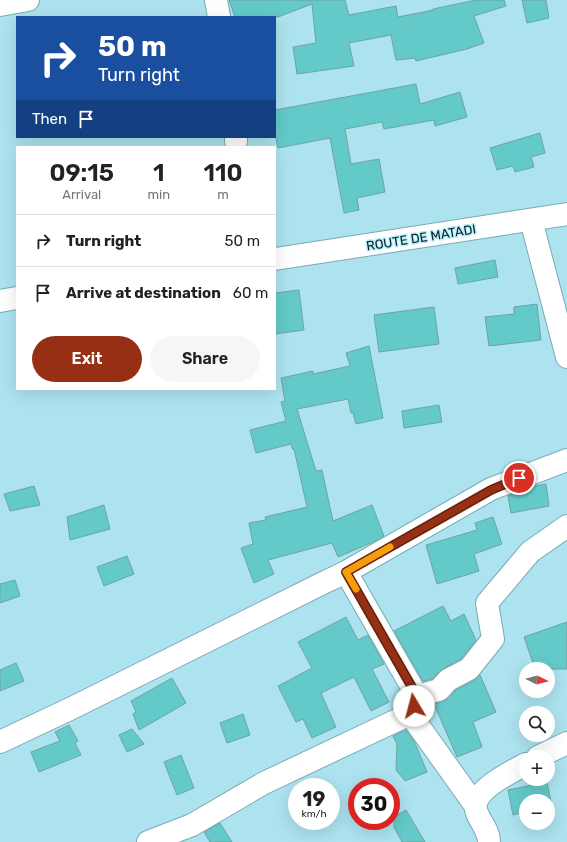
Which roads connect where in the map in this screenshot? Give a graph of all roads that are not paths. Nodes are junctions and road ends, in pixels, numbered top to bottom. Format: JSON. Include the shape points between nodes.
{"nodes":[{"id":1,"x":28,"y":0,"type":"edge"},
{"id":2,"x":216,"y":0,"type":"edge"},
{"id":3,"x":0,"y":5,"type":"edge"},
{"id":4,"x":219,"y":16,"type":"edge"},
{"id":5,"x":567,"y":214,"type":"edge"},
{"id":6,"x":531,"y":220,"type":"junction"},
{"id":7,"x":276,"y":259,"type":"edge"},
{"id":8,"x":16,"y":298,"type":"edge"},
{"id":9,"x":0,"y":301,"type":"edge"},
{"id":10,"x":567,"y":357,"type":"edge"},
{"id":11,"x":567,"y":460,"type":"edge"},
{"id":12,"x":567,"y":526,"type":"edge"},
{"id":13,"x":346,"y":572,"type":"junction"},
{"id":14,"x":413,"y":705,"type":"junction"},
{"id":15,"x":0,"y":742,"type":"edge"},
{"id":16,"x":567,"y":743,"type":"edge"},
{"id":17,"x":552,"y":750,"type":"edge"},
{"id":18,"x":519,"y":768,"type":"edge"},
{"id":19,"x":475,"y":805,"type":"junction"},
{"id":20,"x":148,"y":842,"type":"edge"},
{"id":21,"x":489,"y":842,"type":"edge"}],
"edges":[{"from":1,"to":3,"type":"main road"},
{"from":2,"to":4,"type":"main road"},
{"from":5,"to":6,"type":"main road","name":"ROUTE DE MATADI"},
{"from":6,"to":7,"type":"main road","name":"ROUTE DE MATADI"},
{"from":6,"to":10,"type":"main road"},
{"from":8,"to":9,"type":"main road"},
{"from":11,"to":13,"type":"main road","via":[[491,490]]},
{"from":12,"to":14,"type":"main road","via":[[530,552],[487,603],[493,639],[469,669],[448,680],[439,690]]},
{"from":13,"to":14,"type":"main road"},
{"from":13,"to":15,"type":"main road"},
{"from":14,"to":19,"type":"main road"},
{"from":14,"to":20,"type":"main road","via":[[264,783],[192,825]]},
{"from":16,"to":17,"type":"main road"},
{"from":18,"to":19,"type":"main road","via":[[498,779],[480,795]]},
{"from":19,"to":21,"type":"main road","via":[[489,836]]}]}
